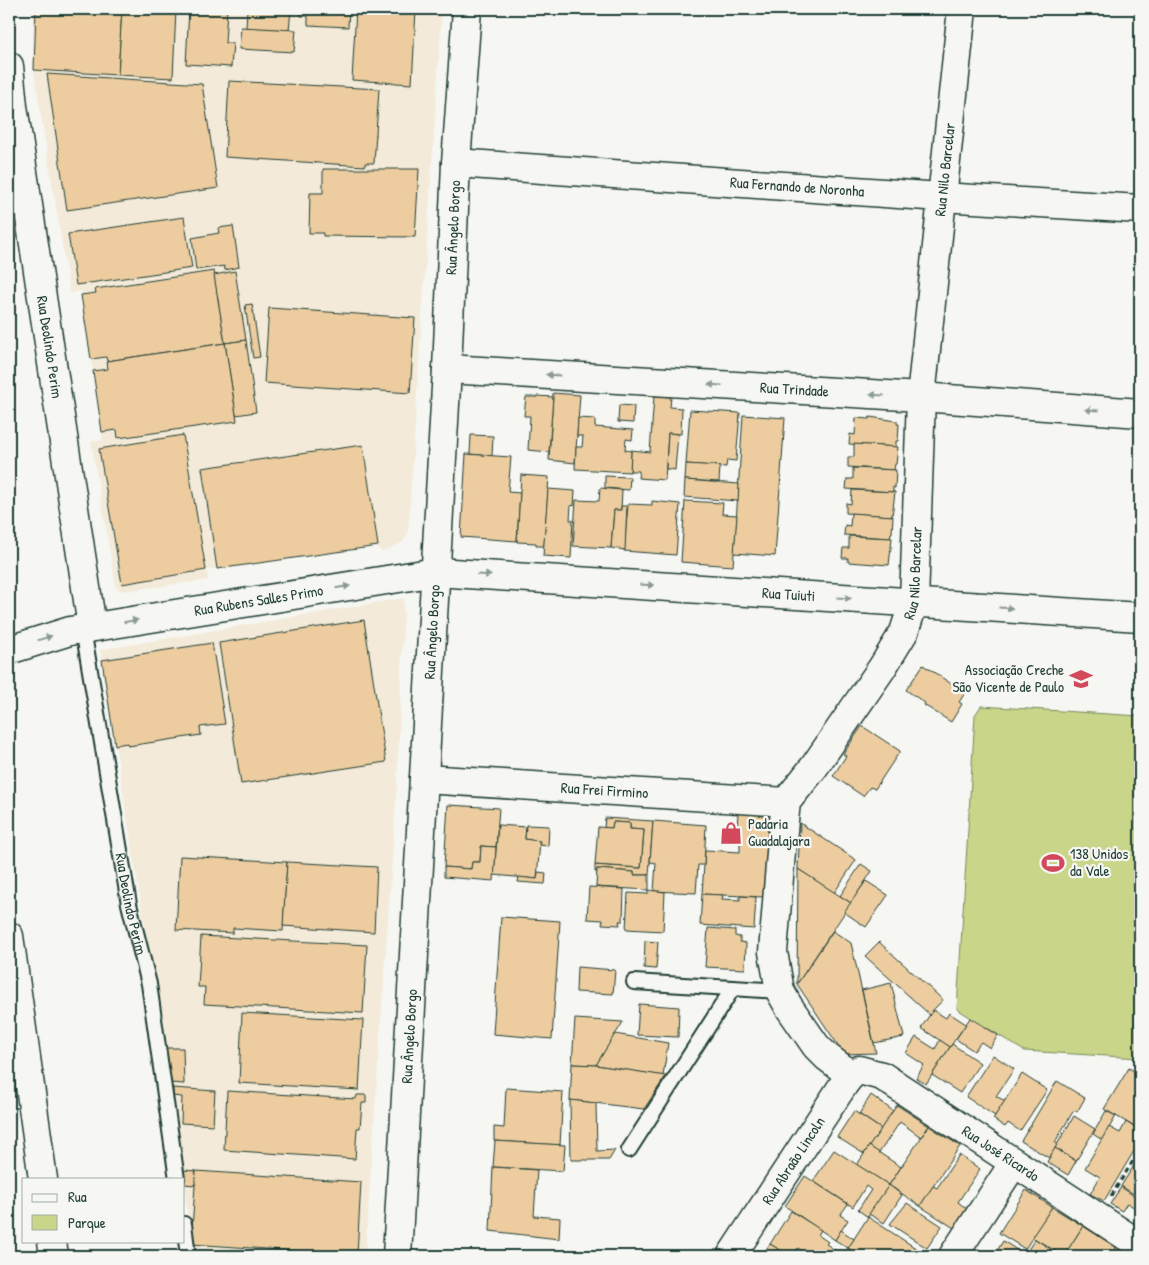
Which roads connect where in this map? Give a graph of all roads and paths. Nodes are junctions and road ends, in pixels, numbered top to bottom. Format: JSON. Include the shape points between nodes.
{"nodes":[{"id":1,"x":467,"y":9,"type":"edge"},
{"id":2,"x":962,"y":9,"type":"edge"},
{"id":3,"x":9,"y":66,"type":"edge"},
{"id":4,"x":456,"y":163,"type":"junction"},
{"id":5,"x":941,"y":197,"type":"junction"},
{"id":6,"x":1140,"y":208,"type":"edge"},
{"id":7,"x":447,"y":369,"type":"junction"},
{"id":8,"x":921,"y":397,"type":"junction"},
{"id":9,"x":1140,"y":413,"type":"edge"},
{"id":10,"x":436,"y":572,"type":"junction"},
{"id":11,"x":914,"y":602,"type":"junction"},
{"id":12,"x":1140,"y":617,"type":"edge"},
{"id":13,"x":87,"y":628,"type":"junction"},
{"id":14,"x":9,"y":650,"type":"edge"},
{"id":15,"x":424,"y":778,"type":"junction"},
{"id":16,"x":786,"y":802,"type":"junction"},
{"id":17,"x":9,"y":936,"type":"edge"},
{"id":18,"x":634,"y":982,"type":"dead end"},
{"id":19,"x":733,"y":988,"type":"junction"},
{"id":20,"x":780,"y":991,"type":"junction"},
{"id":21,"x":855,"y":1072,"type":"junction"},
{"id":22,"x":629,"y":1150,"type":"dead end"},
{"id":23,"x":1140,"y":1150,"type":"edge"},
{"id":24,"x":1014,"y":1163,"type":"junction"},
{"id":25,"x":43,"y":1178,"type":"edge"},
{"id":26,"x":177,"y":1178,"type":"edge"},
{"id":27,"x":1098,"y":1218,"type":"junction"},
{"id":28,"x":185,"y":1232,"type":"edge"},
{"id":29,"x":52,"y":1242,"type":"edge"},
{"id":30,"x":1140,"y":1246,"type":"edge"},
{"id":31,"x":399,"y":1255,"type":"edge"},
{"id":32,"x":54,"y":1256,"type":"edge"},
{"id":33,"x":188,"y":1256,"type":"edge"},
{"id":34,"x":731,"y":1256,"type":"edge"},
{"id":35,"x":953,"y":1256,"type":"edge"}],
"edges":[{"from":1,"to":4,"type":"street","name":"Rua Ângelo Borgo"},
{"from":2,"to":5,"type":"street","name":"Rua Nilo Barcelar"},
{"from":3,"to":13,"type":"street","name":"Rua Deolindo Perim"},
{"from":4,"to":5,"type":"street","name":"Rua Fernando de Noronha"},
{"from":4,"to":7,"type":"street","name":"Rua Ângelo Borgo"},
{"from":5,"to":6,"type":"street","name":"Rua Fernando de Noronha"},
{"from":5,"to":8,"type":"street","name":"Rua Nilo Barcelar"},
{"from":8,"to":7,"type":"street","name":"Rua Trindade","one_way":true},
{"from":7,"to":10,"type":"street","name":"Rua Ângelo Borgo"},
{"from":9,"to":8,"type":"street","name":"Rua Trindade","one_way":true},
{"from":8,"to":11,"type":"street","name":"Rua Nilo Barcelar"},
{"from":10,"to":11,"type":"street","name":"Rua Tuiuti","one_way":true},
{"from":13,"to":10,"type":"street","name":"Rua Rubens Salles Primo","one_way":true},
{"from":10,"to":15,"type":"street","name":"Rua Ângelo Borgo"},
{"from":11,"to":12,"type":"street","name":"Rua Tuiuti","one_way":true},
{"from":11,"to":16,"type":"street","name":"Rua Nilo Barcelar","via":[[904,632],[882,668]]},
{"from":14,"to":13,"type":"street","name":"Rua Rubens Salles Primo","one_way":true},
{"from":13,"to":26,"type":"lane","name":"Rua Deolindo Perim","via":[[129,904],[149,984]]},
{"from":15,"to":16,"type":"street","name":"Rua Frei Firmino"},
{"from":15,"to":31,"type":"street","name":"Rua Ângelo Borgo"},
{"from":16,"to":20,"type":"street","via":[[773,952]]},
{"from":17,"to":25,"type":"street"},
{"from":18,"to":19,"type":"lane"},
{"from":19,"to":20,"type":"lane"},
{"from":19,"to":22,"type":"lane"},
{"from":20,"to":21,"type":"street","via":[[816,1046],[827,1057]]},
{"from":21,"to":24,"type":"street","name":"Rua José Ricardo","via":[[882,1076]]},
{"from":21,"to":34,"type":"street","name":"Rua Abraão Lincoln"},
{"from":23,"to":27,"type":"path"},
{"from":24,"to":27,"type":"street","name":"Rua José Ricardo"},
{"from":24,"to":35,"type":"street"},
{"from":27,"to":30,"type":"street","name":"Rua José Ricardo"},
{"from":28,"to":33,"type":"lane"},
{"from":29,"to":32,"type":"street"}]}
